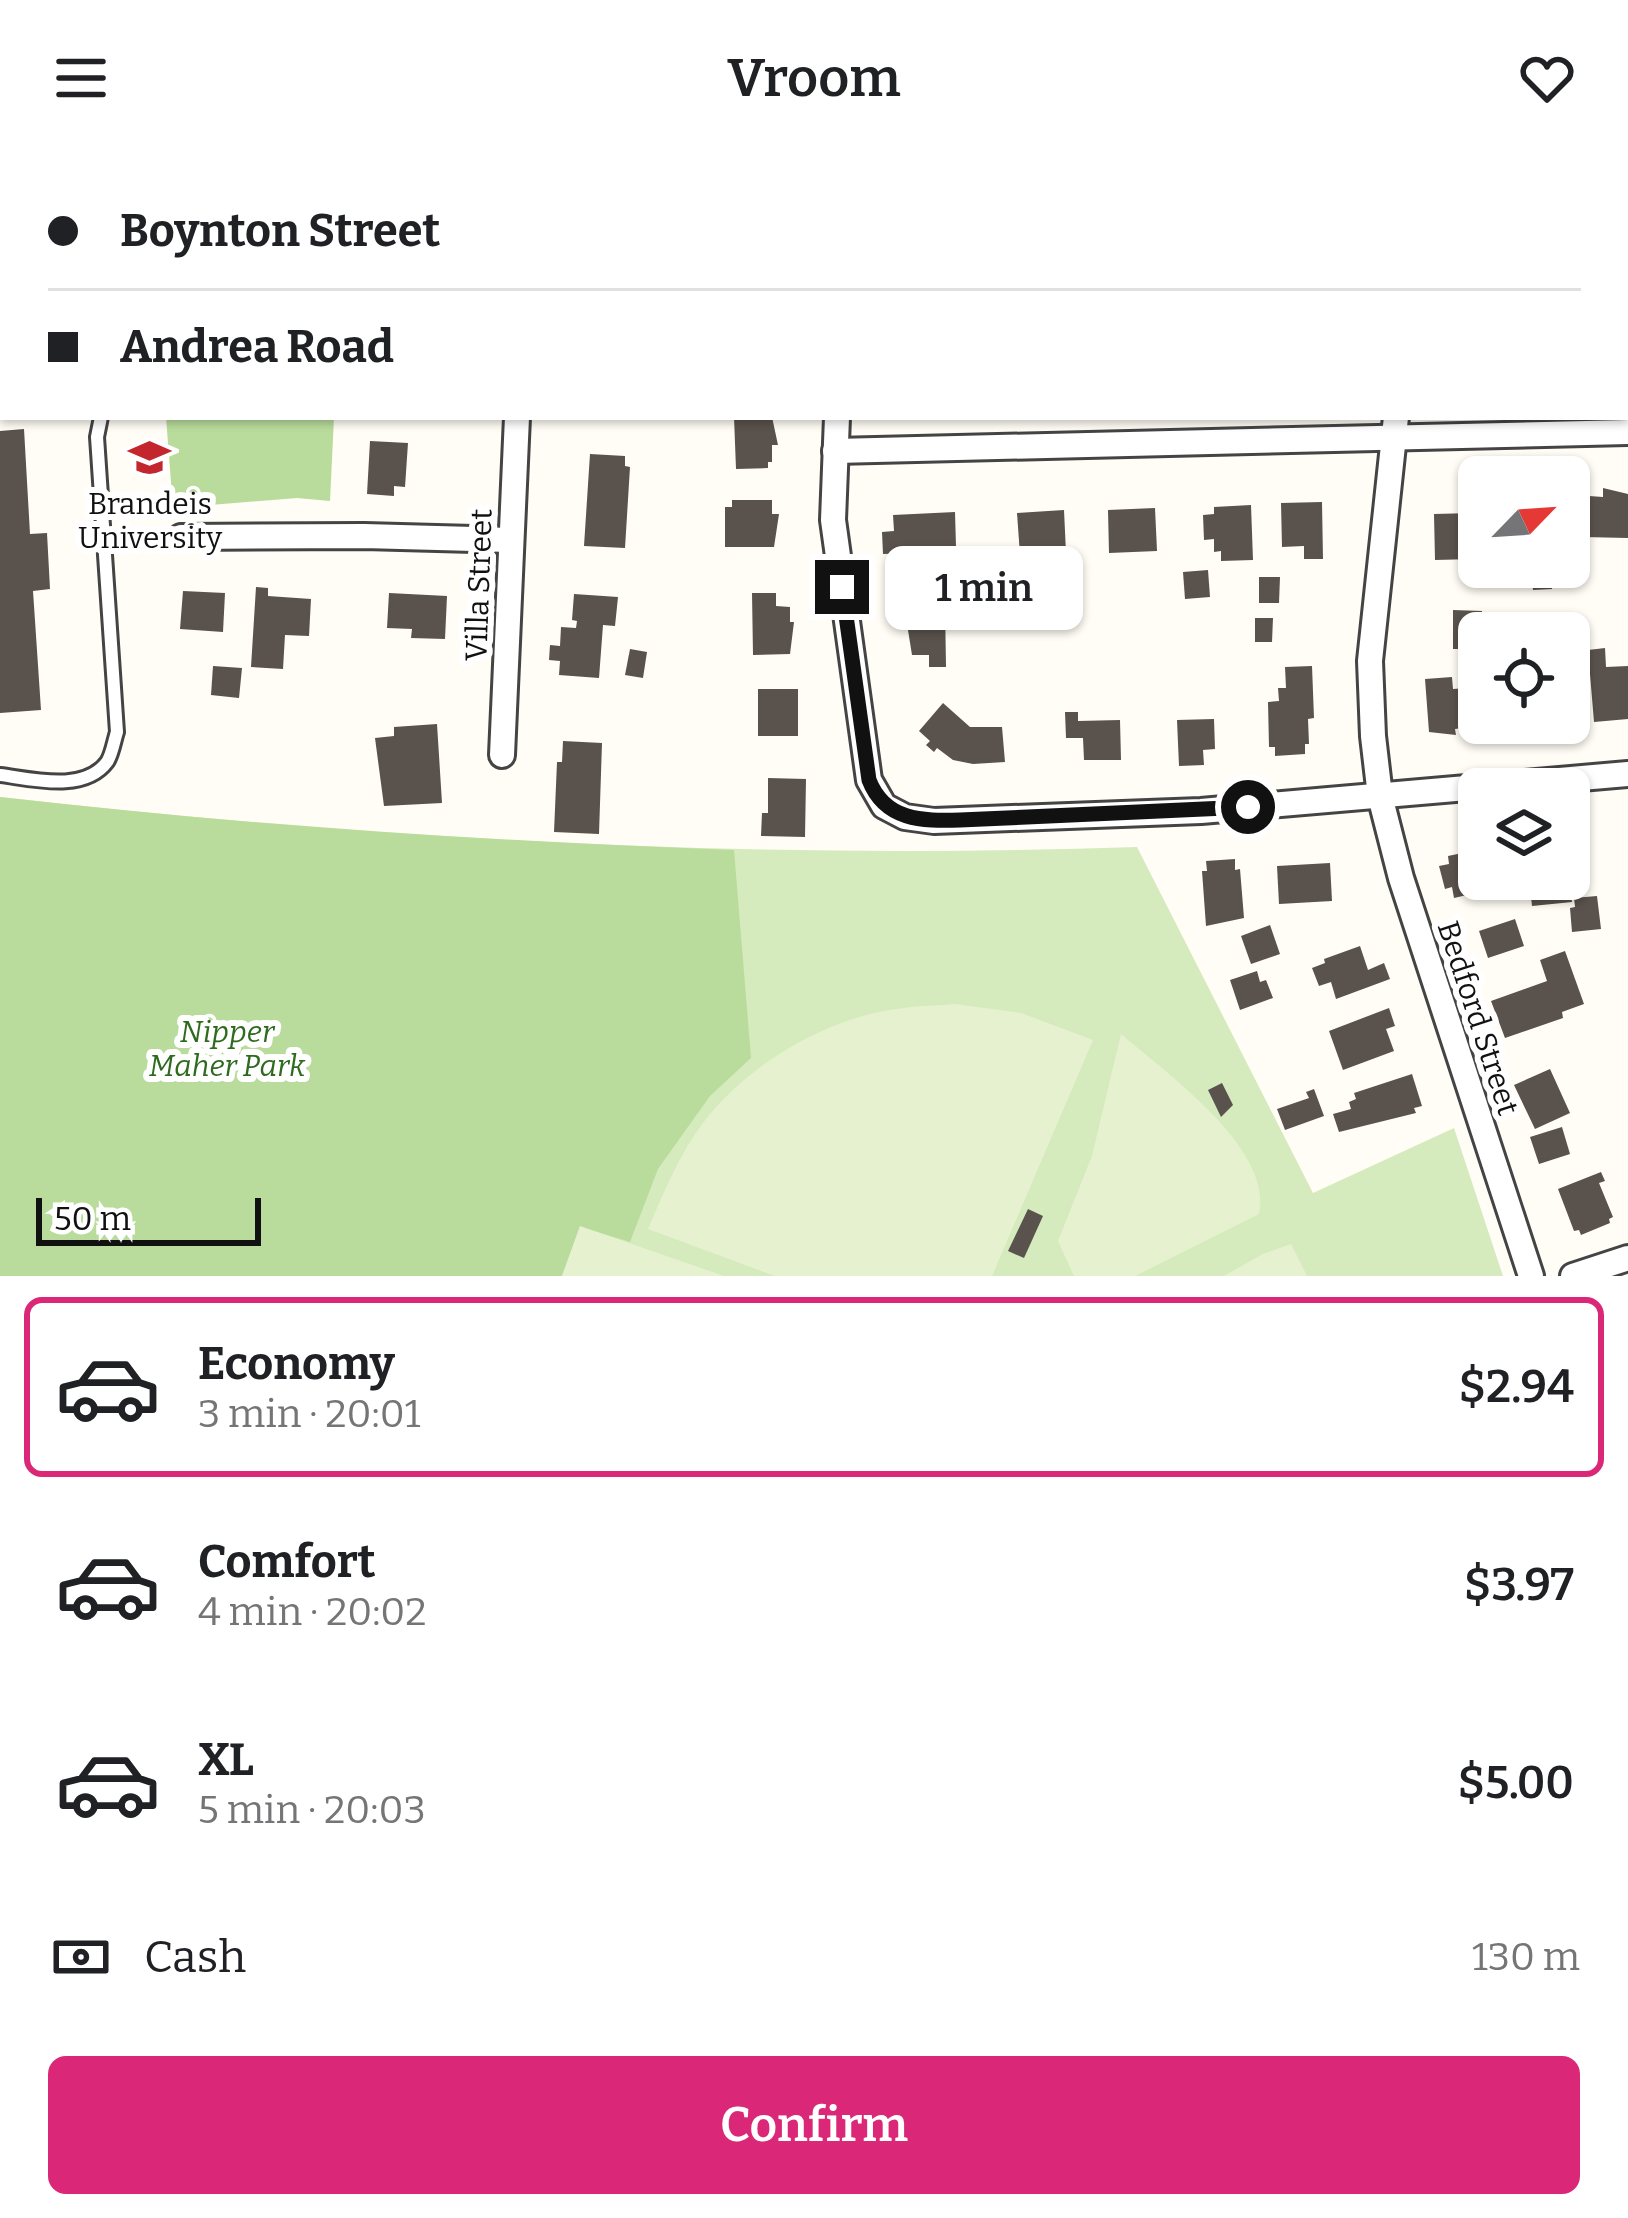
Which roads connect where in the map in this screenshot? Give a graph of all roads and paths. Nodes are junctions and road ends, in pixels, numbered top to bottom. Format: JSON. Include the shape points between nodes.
{"nodes":[{"id":1,"x":100,"y":420,"type":"edge"},
{"id":2,"x":517,"y":420,"type":"edge"},
{"id":3,"x":837,"y":420,"type":"edge"},
{"id":4,"x":1395,"y":427,"type":"edge"},
{"id":5,"x":1628,"y":432,"type":"edge"},
{"id":6,"x":835,"y":451,"type":"junction"},
{"id":7,"x":181,"y":537,"type":"dead end"},
{"id":8,"x":511,"y":540,"type":"junction"},
{"id":9,"x":502,"y":755,"type":"dead end"},
{"id":10,"x":1628,"y":774,"type":"edge"},
{"id":11,"x":0,"y":775,"type":"edge"},
{"id":12,"x":1380,"y":796,"type":"junction"},
{"id":13,"x":1628,"y":1258,"type":"edge"},
{"id":14,"x":1531,"y":1276,"type":"edge"},
{"id":15,"x":1573,"y":1276,"type":"edge"}],
"edges":[{"from":1,"to":11,"type":"lane","via":[[117,732],[108,761],[87,777]]},
{"from":2,"to":8,"type":"street","name":"Villa Street"},
{"from":3,"to":6,"type":"street"},
{"from":4,"to":5,"type":"street"},
{"from":4,"to":6,"type":"street"},
{"from":4,"to":12,"type":"street","name":"Bedford Street","via":[[1370,649]]},
{"from":6,"to":12,"type":"street","via":[[836,542],[869,780],[884,806],[918,820],[986,820]]},
{"from":7,"to":8,"type":"street"},
{"from":8,"to":9,"type":"street","name":"Villa Street"},
{"from":10,"to":12,"type":"street"},
{"from":12,"to":14,"type":"street","name":"Bedford Street"},
{"from":13,"to":15,"type":"street"}]}
